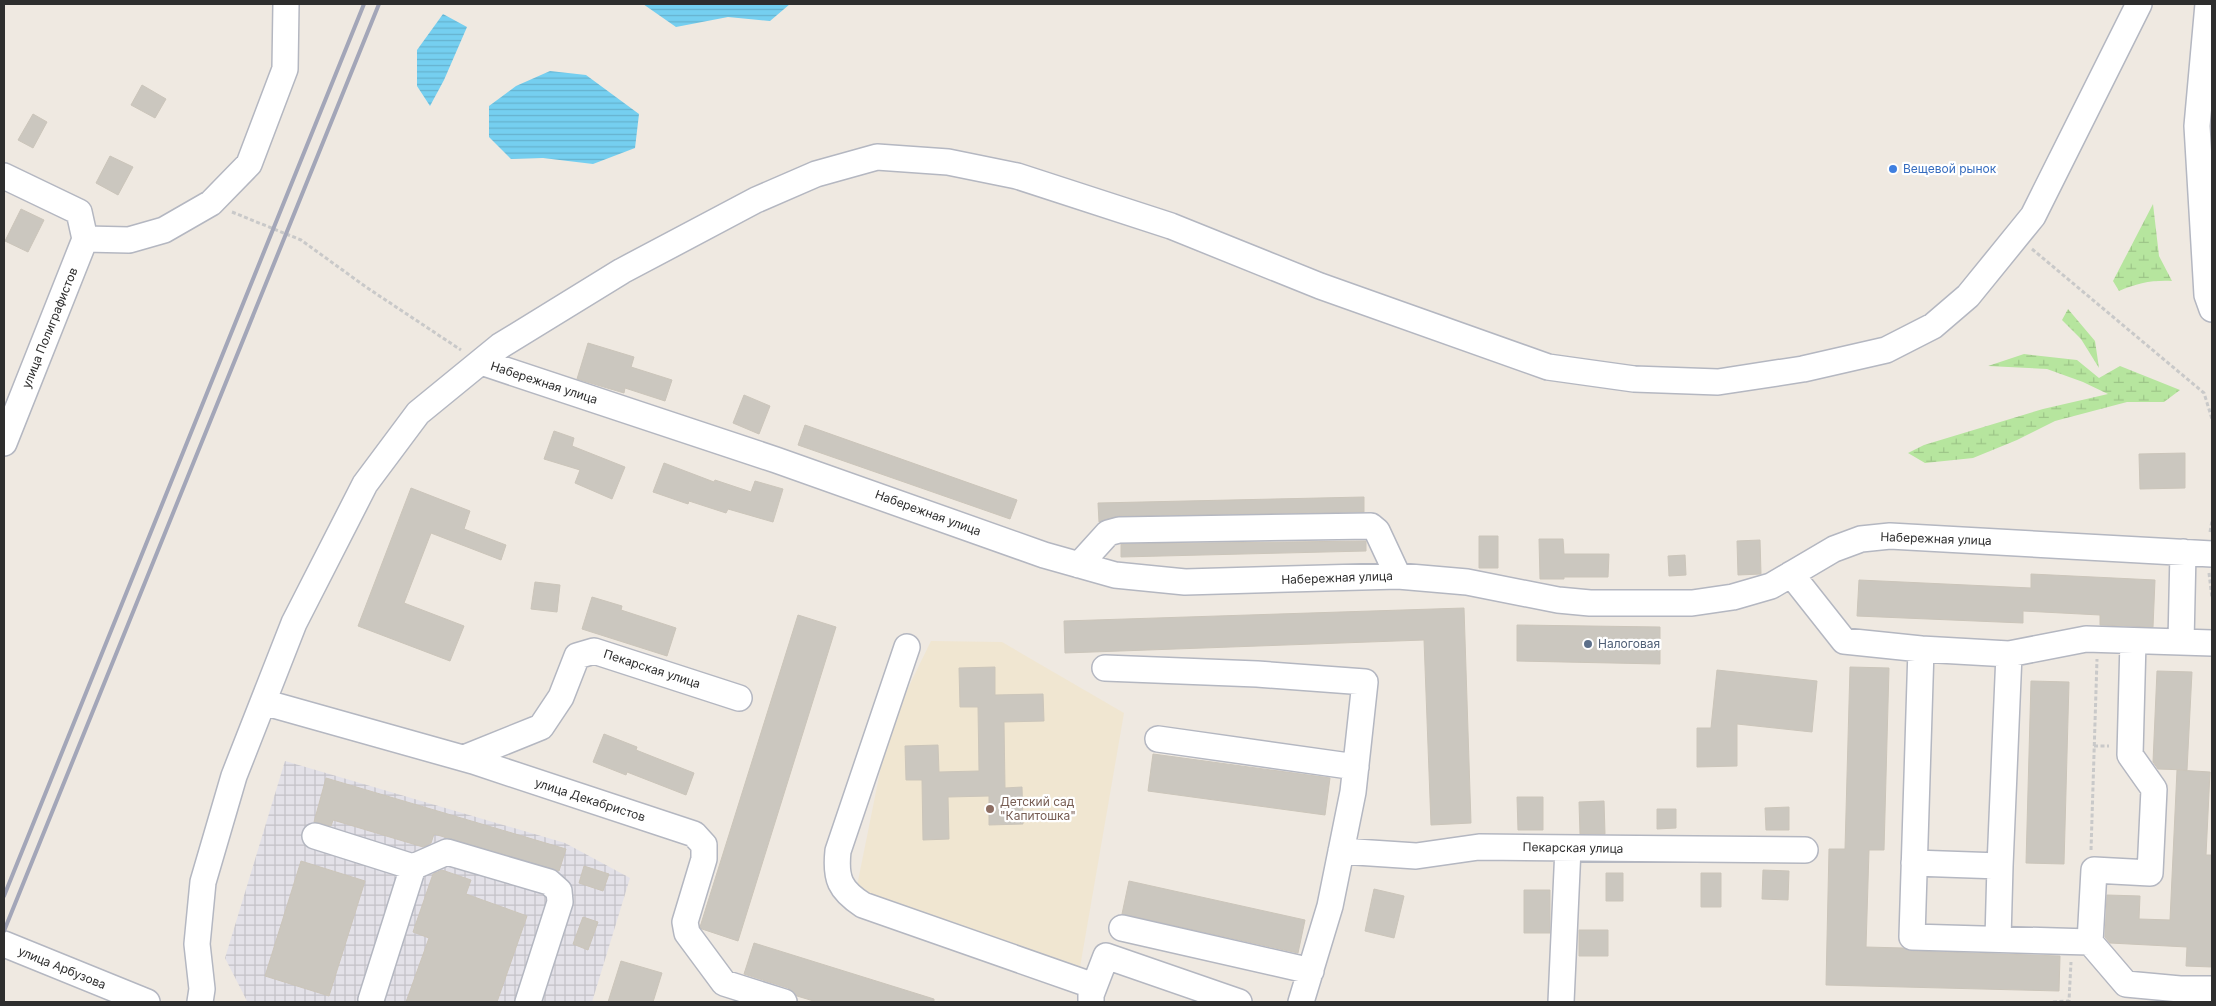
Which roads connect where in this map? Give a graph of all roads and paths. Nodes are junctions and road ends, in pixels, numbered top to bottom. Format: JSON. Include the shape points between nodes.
{"nodes":[{"id":1,"x":286,"y":4,"type":"edge"},
{"id":2,"x":2139,"y":4,"type":"edge"},
{"id":3,"x":2208,"y":4,"type":"edge"},
{"id":4,"x":4,"y":176,"type":"edge"},
{"id":5,"x":211,"y":203,"type":"junction"},
{"id":6,"x":2016,"y":236,"type":"junction"},
{"id":7,"x":85,"y":239,"type":"junction"},
{"id":8,"x":2212,"y":309,"type":"edge"},
{"id":9,"x":481,"y":362,"type":"junction"},
{"id":10,"x":2212,"y":419,"type":"edge"},
{"id":11,"x":4,"y":443,"type":"edge"},
{"id":12,"x":2183,"y":552,"type":"junction"},
{"id":13,"x":2212,"y":554,"type":"edge"},
{"id":14,"x":1079,"y":565,"type":"junction"},
{"id":15,"x":1791,"y":574,"type":"junction"},
{"id":16,"x":1398,"y":576,"type":"junction"},
{"id":17,"x":2098,"y":640,"type":"junction"},
{"id":18,"x":2134,"y":641,"type":"junction"},
{"id":19,"x":2181,"y":642,"type":"junction"},
{"id":20,"x":2212,"y":643,"type":"edge"},
{"id":21,"x":907,"y":647,"type":"dead end"},
{"id":22,"x":1921,"y":649,"type":"junction"},
{"id":23,"x":2009,"y":654,"type":"junction"},
{"id":24,"x":1105,"y":668,"type":"dead end"},
{"id":25,"x":739,"y":698,"type":"dead end"},
{"id":26,"x":263,"y":702,"type":"junction"},
{"id":27,"x":1158,"y":739,"type":"dead end"},
{"id":28,"x":464,"y":758,"type":"junction"},
{"id":29,"x":1356,"y":767,"type":"junction"},
{"id":30,"x":315,"y":836,"type":"dead end"},
{"id":31,"x":1568,"y":848,"type":"junction"},
{"id":32,"x":1805,"y":850,"type":"dead end"},
{"id":33,"x":1341,"y":851,"type":"junction"},
{"id":34,"x":1914,"y":863,"type":"junction"},
{"id":35,"x":2000,"y":866,"type":"junction"},
{"id":36,"x":413,"y":867,"type":"junction"},
{"id":37,"x":2094,"y":870,"type":"junction"},
{"id":38,"x":1122,"y":928,"type":"dead end"},
{"id":39,"x":1998,"y":939,"type":"junction"},
{"id":40,"x":2081,"y":942,"type":"junction"},
{"id":41,"x":4,"y":944,"type":"edge"},
{"id":42,"x":1310,"y":971,"type":"junction"},
{"id":43,"x":2212,"y":989,"type":"edge"},
{"id":44,"x":1093,"y":994,"type":"edge"},
{"id":45,"x":371,"y":1000,"type":"dead end"},
{"id":46,"x":147,"y":1002,"type":"edge"},
{"id":47,"x":200,"y":1002,"type":"edge"},
{"id":48,"x":528,"y":1002,"type":"edge"},
{"id":49,"x":784,"y":1002,"type":"edge"},
{"id":50,"x":1239,"y":1002,"type":"edge"},
{"id":51,"x":1301,"y":1002,"type":"edge"},
{"id":52,"x":1561,"y":1002,"type":"edge"},
{"id":53,"x":2053,"y":1002,"type":"edge"}],
"edges":[{"from":1,"to":5,"type":"street","via":[[285,69],[249,164]]},
{"from":2,"to":6,"type":"street","via":[[2033,216]]},
{"from":3,"to":8,"type":"street","via":[[2197,126],[2206,295]]},
{"from":4,"to":7,"type":"street","via":[[78,212]]},
{"from":5,"to":7,"type":"street","via":[[164,230],[129,240]]},
{"from":5,"to":9,"type":"path","via":[[301,240]]},
{"from":6,"to":9,"type":"street","via":[[1968,296],[1933,326],[1886,350],[1803,369],[1718,382],[1634,379],[1548,367],[1320,286],[1172,226],[1017,176],[948,162],[878,157],[816,174],[756,200],[622,272],[500,346]]},
{"from":6,"to":10,"type":"path","via":[[2204,393]]},
{"from":7,"to":11,"type":"street","name":"улица Полиграфистов"},
{"from":9,"to":14,"type":"street","name":"Набережная улица"},
{"from":9,"to":26,"type":"street","via":[[418,413],[365,484],[294,623]]},
{"from":12,"to":13,"type":"street","name":"Набережная улица"},
{"from":12,"to":15,"type":"street","name":"Набережная улица","via":[[1890,536],[1861,539],[1834,549]]},
{"from":12,"to":19,"type":"street"},
{"from":14,"to":16,"type":"street","name":"Набережная улица","via":[[1114,575],[1185,582]]},
{"from":14,"to":16,"type":"street","via":[[1108,533],[1119,530],[1370,526],[1377,531]]},
{"from":15,"to":16,"type":"street","name":"Набережная улица","via":[[1770,586],[1733,597],[1692,603],[1566,601],[1467,582]]},
{"from":15,"to":22,"type":"street","via":[[1844,641]]},
{"from":17,"to":18,"type":"street"},
{"from":17,"to":23,"type":"street","via":[[2086,639]]},
{"from":17,"to":37,"type":"path","via":[[2091,852]]},
{"from":18,"to":19,"type":"street"},
{"from":18,"to":37,"type":"street","via":[[2130,755],[2154,789],[2150,873]]},
{"from":19,"to":20,"type":"street"},
{"from":21,"to":44,"type":"street","via":[[838,852],[838,879],[844,890],[863,905]]},
{"from":22,"to":23,"type":"street"},
{"from":22,"to":34,"type":"street"},
{"from":23,"to":35,"type":"street"},
{"from":24,"to":29,"type":"street","via":[[1365,682]]},
{"from":25,"to":28,"type":"street","name":"Пекарская улица","via":[[594,651],[577,656],[561,697],[541,727]]},
{"from":26,"to":28,"type":"street","name":"улица Декабристов"},
{"from":26,"to":47,"type":"street","via":[[234,776],[203,882],[197,944],[202,989]]},
{"from":27,"to":29,"type":"street"},
{"from":28,"to":49,"type":"street","name":"улица Декабристов","via":[[694,834],[704,845],[704,859],[685,922],[687,933],[724,983]]},
{"from":29,"to":33,"type":"street"},
{"from":30,"to":36,"type":"street"},
{"from":31,"to":32,"type":"street","name":"Пекарская улица"},
{"from":31,"to":33,"type":"street","name":"Пекарская улица","via":[[1478,847],[1416,856]]},
{"from":31,"to":52,"type":"street"},
{"from":33,"to":42,"type":"street","via":[[1330,906]]},
{"from":34,"to":35,"type":"street"},
{"from":34,"to":39,"type":"street","via":[[1912,937]]},
{"from":35,"to":39,"type":"street"},
{"from":36,"to":45,"type":"street"},
{"from":36,"to":48,"type":"street","via":[[447,852],[454,853],[549,882],[559,891],[560,902]]},
{"from":37,"to":40,"type":"street"},
{"from":38,"to":42,"type":"street"},
{"from":39,"to":40,"type":"street"},
{"from":40,"to":43,"type":"street","via":[[2126,984]]},
{"from":40,"to":53,"type":"path","via":[[2069,1002]]},
{"from":41,"to":46,"type":"street","name":"улица Арбузова"},
{"from":42,"to":51,"type":"street"},
{"from":44,"to":50,"type":"street","via":[[1106,956]]}]}
